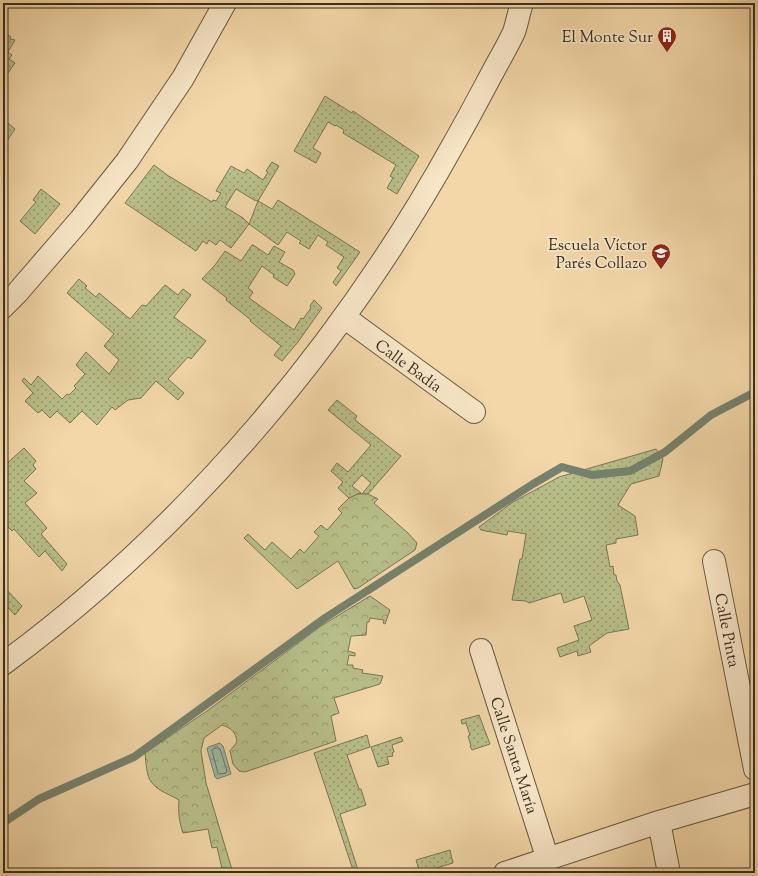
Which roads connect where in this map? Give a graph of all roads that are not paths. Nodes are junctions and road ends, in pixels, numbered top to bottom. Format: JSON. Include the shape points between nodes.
{"nodes":[{"id":1,"x":225,"y":3,"type":"edge"},
{"id":2,"x":522,"y":3,"type":"edge"},
{"id":3,"x":3,"y":307,"type":"edge"},
{"id":4,"x":344,"y":317,"type":"junction"},
{"id":5,"x":474,"y":412,"type":"dead end"},
{"id":6,"x":714,"y":561,"type":"dead end"},
{"id":7,"x":481,"y":650,"type":"dead end"},
{"id":8,"x":3,"y":664,"type":"edge"},
{"id":9,"x":755,"y":769,"type":"edge"},
{"id":10,"x":755,"y":794,"type":"edge"},
{"id":11,"x":659,"y":822,"type":"junction"},
{"id":12,"x":548,"y":860,"type":"junction"},
{"id":13,"x":505,"y":873,"type":"edge"},
{"id":14,"x":668,"y":873,"type":"edge"}],
"edges":[{"from":1,"to":3,"type":"street","via":[[183,78],[127,161],[80,220]]},
{"from":2,"to":4,"type":"street","via":[[514,31],[432,183]]},
{"from":4,"to":5,"type":"street","name":"Calle Badía"},
{"from":4,"to":8,"type":"street","via":[[274,406],[196,495],[139,551],[70,611]]},
{"from":6,"to":9,"type":"street","name":"Calle Pinta"},
{"from":7,"to":12,"type":"street","name":"Calle Santa María"},
{"from":10,"to":11,"type":"street"},
{"from":11,"to":12,"type":"street"},
{"from":11,"to":14,"type":"street"},
{"from":12,"to":13,"type":"street"}]}
